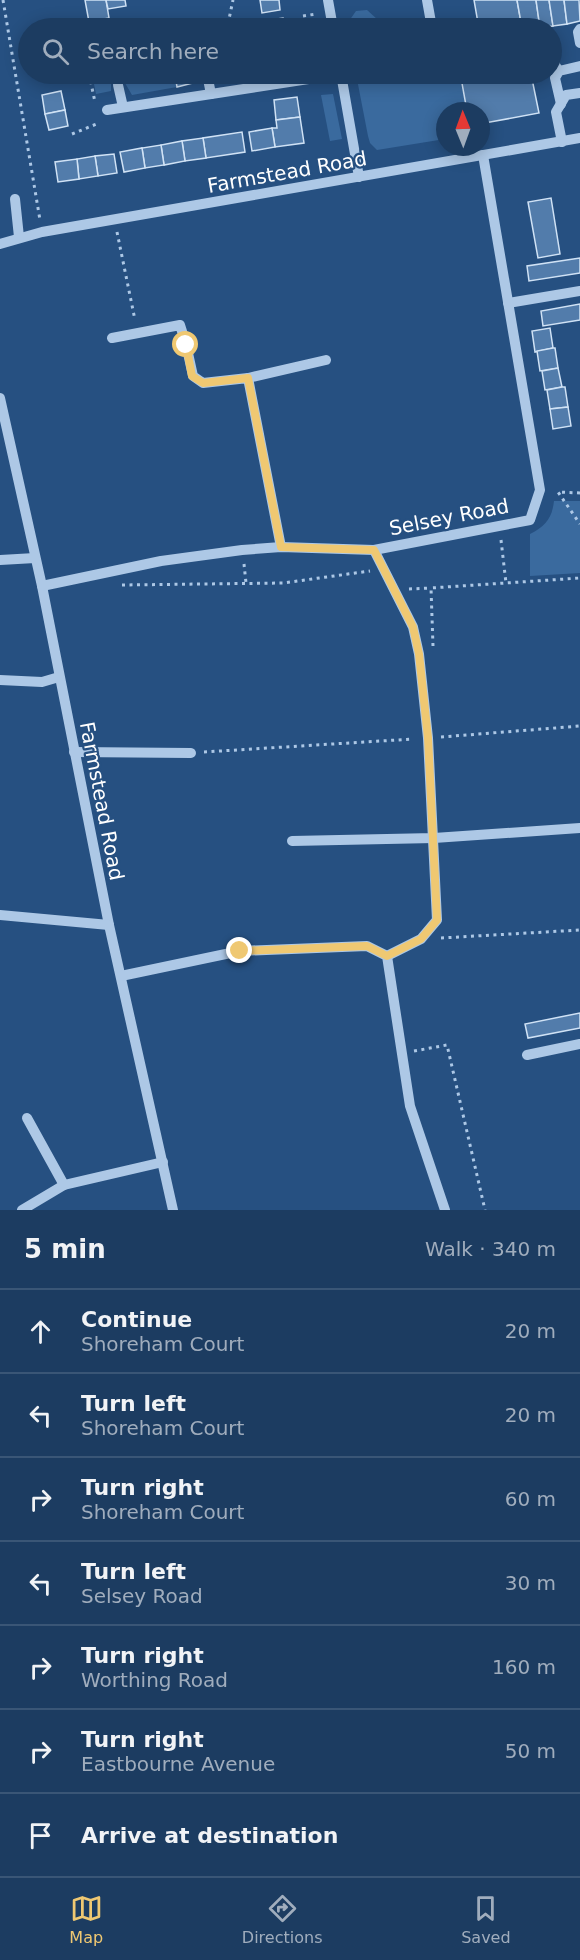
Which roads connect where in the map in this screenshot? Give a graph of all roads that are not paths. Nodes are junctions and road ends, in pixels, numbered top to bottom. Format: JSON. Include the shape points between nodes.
{"nodes":[{"id":1,"x":331,"y":0,"type":"edge"},
{"id":2,"x":427,"y":0,"type":"edge"},
{"id":3,"x":332,"y":18,"type":"edge"},
{"id":4,"x":430,"y":18,"type":"edge"},
{"id":5,"x":580,"y":29,"type":"edge"},
{"id":6,"x":580,"y":43,"type":"edge"},
{"id":7,"x":580,"y":66,"type":"edge"},
{"id":8,"x":562,"y":70,"type":"edge"},
{"id":9,"x":209,"y":84,"type":"edge"},
{"id":10,"x":276,"y":84,"type":"edge"},
{"id":11,"x":343,"y":84,"type":"edge"},
{"id":12,"x":556,"y":84,"type":"edge"},
{"id":13,"x":118,"y":85,"type":"dead end"},
{"id":14,"x":580,"y":93,"type":"edge"},
{"id":15,"x":211,"y":94,"type":"junction"},
{"id":16,"x":561,"y":104,"type":"junction"},
{"id":17,"x":123,"y":108,"type":"junction"},
{"id":18,"x":102,"y":111,"type":"road end"},
{"id":19,"x":580,"y":138,"type":"edge"},
{"id":20,"x":562,"y":142,"type":"junction"},
{"id":21,"x":490,"y":153,"type":"edge"},
{"id":22,"x":472,"y":156,"type":"edge"},
{"id":23,"x":483,"y":156,"type":"edge"},
{"id":24,"x":359,"y":177,"type":"junction"},
{"id":25,"x":15,"y":199,"type":"dead end"},
{"id":26,"x":19,"y":237,"type":"junction"},
{"id":27,"x":0,"y":244,"type":"edge"},
{"id":28,"x":580,"y":291,"type":"edge"},
{"id":29,"x":508,"y":303,"type":"junction"},
{"id":30,"x":112,"y":338,"type":"dead end"},
{"id":31,"x":326,"y":360,"type":"dead end"},
{"id":32,"x":248,"y":378,"type":"junction"},
{"id":33,"x":0,"y":398,"type":"edge"},
{"id":34,"x":281,"y":547,"type":"junction"},
{"id":35,"x":374,"y":550,"type":"junction"},
{"id":36,"x":35,"y":558,"type":"junction"},
{"id":37,"x":0,"y":560,"type":"edge"},
{"id":38,"x":42,"y":586,"type":"junction"},
{"id":39,"x":59,"y":677,"type":"junction"},
{"id":40,"x":0,"y":680,"type":"edge"},
{"id":41,"x":74,"y":752,"type":"junction"},
{"id":42,"x":190,"y":753,"type":"road end"},
{"id":43,"x":580,"y":828,"type":"edge"},
{"id":44,"x":434,"y":838,"type":"junction"},
{"id":45,"x":292,"y":841,"type":"dead end"},
{"id":46,"x":0,"y":915,"type":"edge"},
{"id":47,"x":109,"y":925,"type":"junction"},
{"id":48,"x":387,"y":956,"type":"junction"},
{"id":49,"x":121,"y":976,"type":"junction"},
{"id":50,"x":580,"y":1044,"type":"edge"},
{"id":51,"x":528,"y":1055,"type":"dead end"},
{"id":52,"x":27,"y":1118,"type":"dead end"},
{"id":53,"x":163,"y":1162,"type":"junction"},
{"id":54,"x":63,"y":1185,"type":"junction"},
{"id":55,"x":22,"y":1210,"type":"edge"},
{"id":56,"x":173,"y":1210,"type":"edge"},
{"id":57,"x":445,"y":1210,"type":"edge"}],
"edges":[{"from":1,"to":3,"type":"street"},
{"from":2,"to":4,"type":"street"},
{"from":5,"to":6,"type":"street"},
{"from":7,"to":8,"type":"street"},
{"from":9,"to":15,"type":"street"},
{"from":10,"to":15,"type":"street"},
{"from":11,"to":24,"type":"street"},
{"from":12,"to":16,"type":"street"},
{"from":13,"to":17,"type":"street"},
{"from":14,"to":16,"type":"street","via":[[566,95]]},
{"from":15,"to":17,"type":"street"},
{"from":16,"to":20,"type":"street","via":[[556,112]]},
{"from":17,"to":18,"type":"street"},
{"from":19,"to":20,"type":"street","name":"Farmstead Road"},
{"from":20,"to":21,"type":"street","name":"Farmstead Road"},
{"from":22,"to":24,"type":"street","name":"Farmstead Road"},
{"from":23,"to":29,"type":"street","name":"Selsey Road"},
{"from":24,"to":26,"type":"street","name":"Farmstead Road"},
{"from":25,"to":26,"type":"street"},
{"from":26,"to":27,"type":"street","name":"Farmstead Road"},
{"from":28,"to":29,"type":"street"},
{"from":29,"to":35,"type":"street","name":"Selsey Road","via":[[540,490],[530,520]]},
{"from":30,"to":32,"type":"street","via":[[180,325],[192,376],[203,383]]},
{"from":31,"to":32,"type":"street"},
{"from":32,"to":34,"type":"street"},
{"from":33,"to":36,"type":"street","name":"Farmstead Road"},
{"from":34,"to":35,"type":"street","name":"Selsey Road"},
{"from":34,"to":38,"type":"street","name":"Selsey Road","via":[[160,561]]},
{"from":35,"to":44,"type":"street","via":[[413,627],[419,654]]},
{"from":36,"to":37,"type":"street"},
{"from":36,"to":38,"type":"street","name":"Farmstead Road"},
{"from":38,"to":39,"type":"street","name":"Farmstead Road"},
{"from":39,"to":40,"type":"street","via":[[42,682]]},
{"from":39,"to":41,"type":"street","name":"Farmstead Road"},
{"from":41,"to":42,"type":"street"},
{"from":41,"to":47,"type":"street","name":"Farmstead Road"},
{"from":43,"to":44,"type":"street"},
{"from":44,"to":45,"type":"street"},
{"from":44,"to":48,"type":"street","via":[[437,920],[421,939]]},
{"from":46,"to":47,"type":"street"},
{"from":47,"to":49,"type":"street","name":"Farmstead Road"},
{"from":48,"to":49,"type":"street","via":[[367,946],[240,951]]},
{"from":48,"to":57,"type":"street","via":[[410,1106]]},
{"from":49,"to":53,"type":"street","name":"Farmstead Road"},
{"from":50,"to":51,"type":"street"},
{"from":52,"to":54,"type":"street"},
{"from":53,"to":54,"type":"street"},
{"from":53,"to":56,"type":"street","name":"Farmstead Road"},
{"from":54,"to":55,"type":"street"}]}
